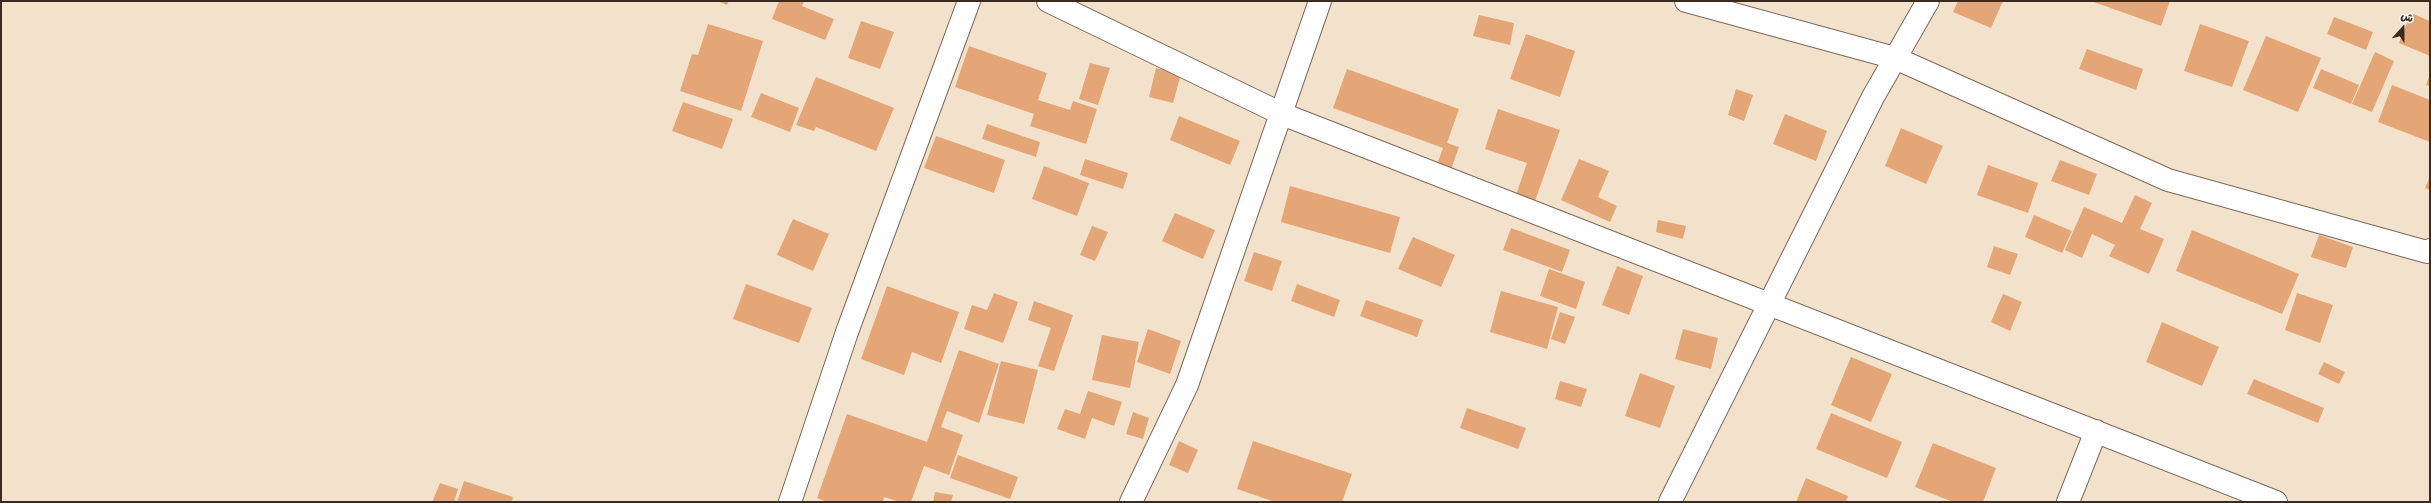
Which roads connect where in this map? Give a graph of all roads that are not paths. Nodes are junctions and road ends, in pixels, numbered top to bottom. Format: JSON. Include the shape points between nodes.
{"nodes":[{"id":1,"x":969,"y":1,"type":"edge"},
{"id":2,"x":1048,"y":1,"type":"edge"},
{"id":3,"x":1320,"y":1,"type":"edge"},
{"id":4,"x":1686,"y":1,"type":"edge"},
{"id":5,"x":1928,"y":1,"type":"edge"},
{"id":6,"x":1895,"y":58,"type":"junction"},
{"id":7,"x":1282,"y":114,"type":"junction"},
{"id":8,"x":2430,"y":250,"type":"edge"},
{"id":9,"x":1770,"y":303,"type":"junction"},
{"id":10,"x":2096,"y":431,"type":"junction"},
{"id":11,"x":790,"y":502,"type":"edge"},
{"id":12,"x":1131,"y":502,"type":"edge"},
{"id":13,"x":1670,"y":502,"type":"edge"},
{"id":14,"x":2068,"y":502,"type":"edge"},
{"id":15,"x":2276,"y":502,"type":"edge"}],
"edges":[{"from":1,"to":11,"type":"street","via":[[847,332]]},
{"from":2,"to":7,"type":"street"},
{"from":3,"to":7,"type":"street"},
{"from":4,"to":6,"type":"street"},
{"from":5,"to":6,"type":"street"},
{"from":6,"to":8,"type":"street","via":[[2168,180],[2427,252]]},
{"from":6,"to":9,"type":"street"},
{"from":7,"to":9,"type":"street"},
{"from":7,"to":12,"type":"street","via":[[1187,385]]},
{"from":9,"to":10,"type":"street"},
{"from":9,"to":13,"type":"street"},
{"from":10,"to":14,"type":"street"},
{"from":10,"to":15,"type":"street"}]}
